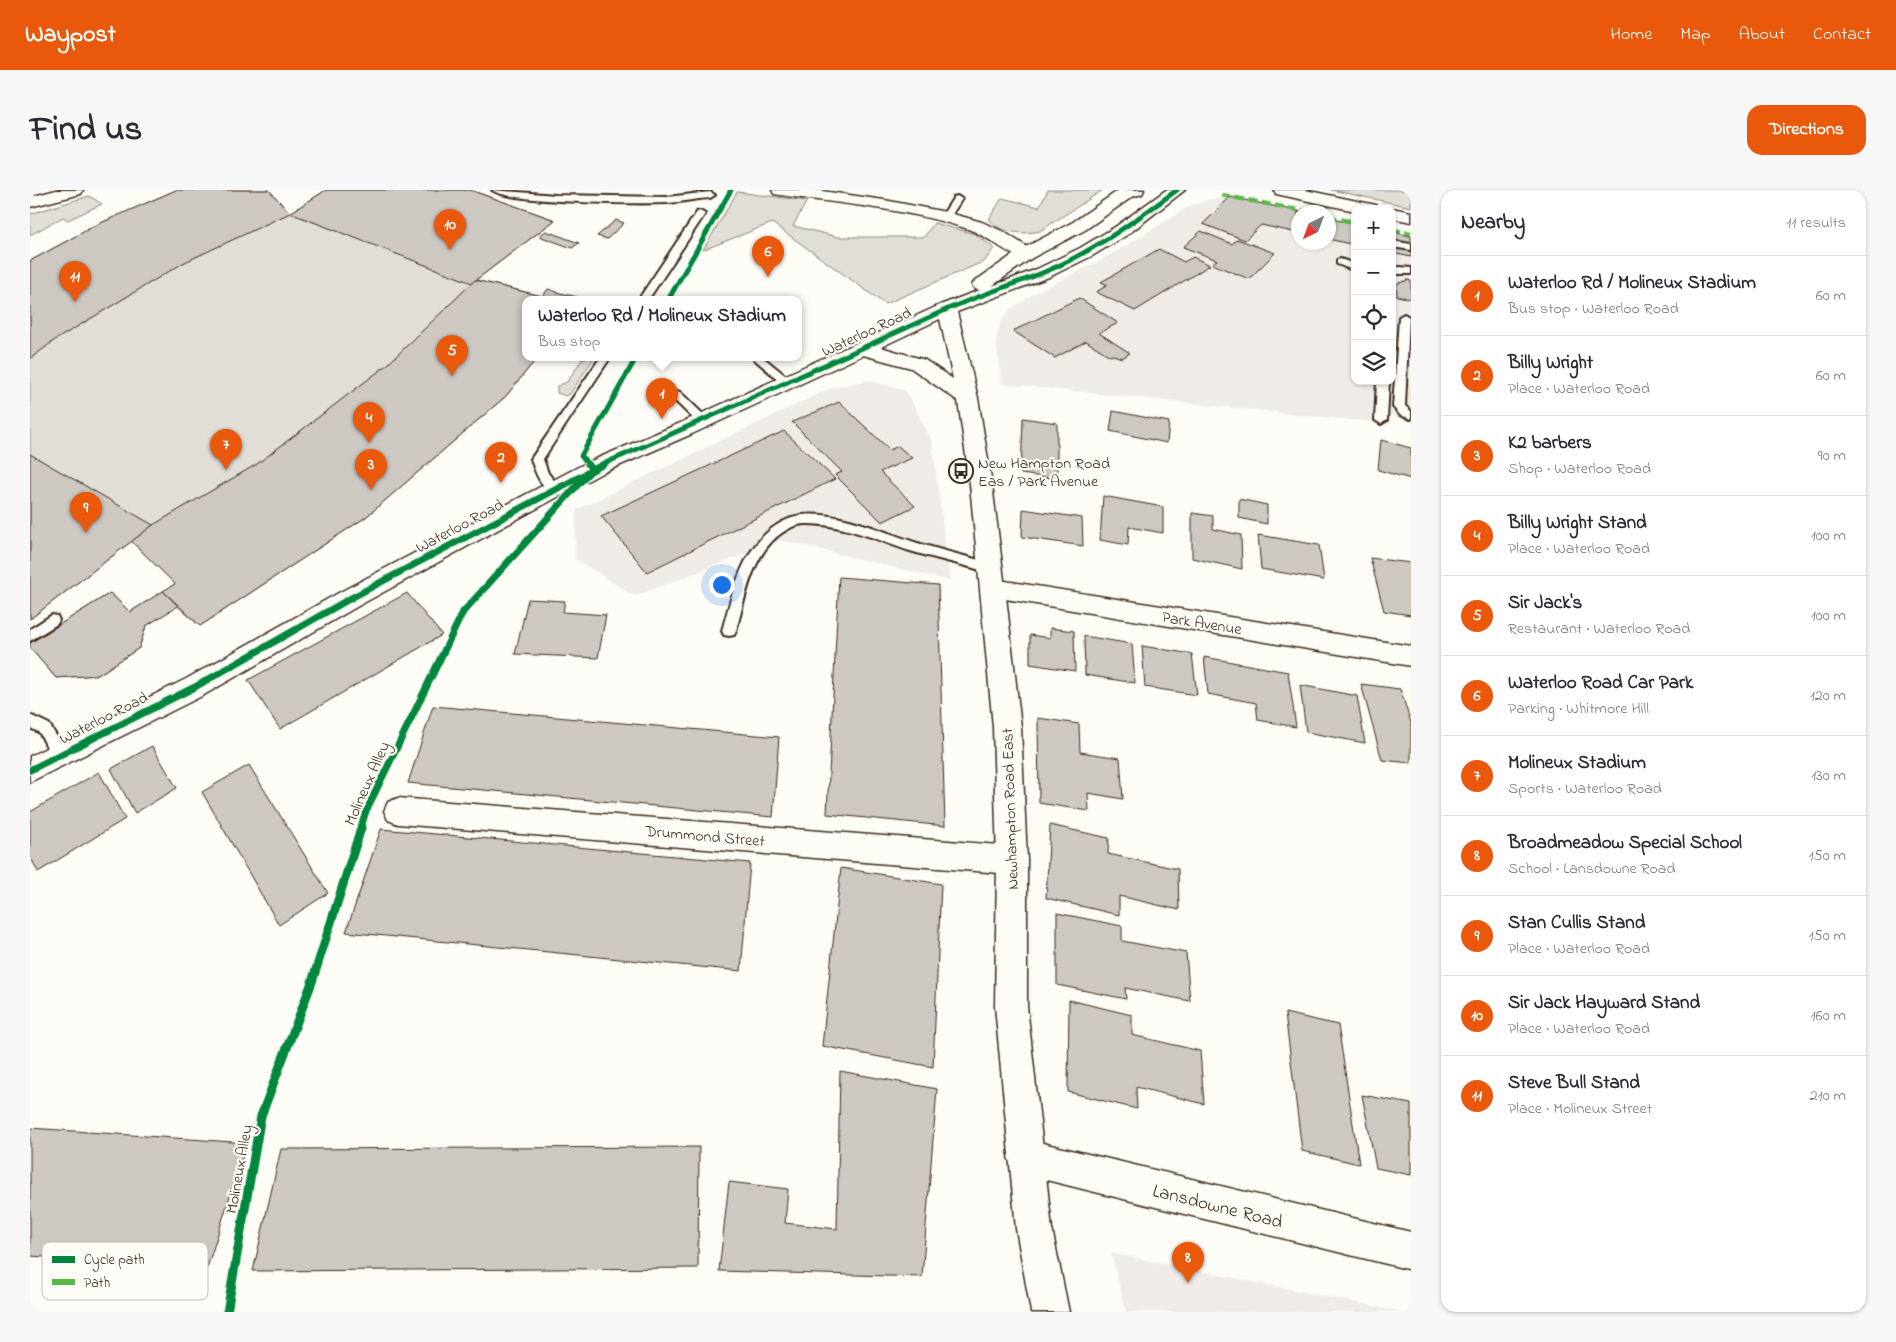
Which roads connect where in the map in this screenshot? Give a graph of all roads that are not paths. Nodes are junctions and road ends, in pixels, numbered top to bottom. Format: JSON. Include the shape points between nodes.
{"nodes":[{"id":1,"x":75,"y":190,"type":"edge"},
{"id":2,"x":497,"y":190,"type":"edge"},
{"id":3,"x":780,"y":190,"type":"edge"},
{"id":4,"x":1177,"y":190,"type":"edge"},
{"id":5,"x":1282,"y":190,"type":"edge"},
{"id":6,"x":1303,"y":190,"type":"edge"},
{"id":7,"x":1130,"y":191,"type":"edge"},
{"id":8,"x":712,"y":192,"type":"edge"},
{"id":9,"x":957,"y":199,"type":"dead end"},
{"id":10,"x":30,"y":202,"type":"edge"},
{"id":11,"x":1335,"y":202,"type":"junction"},
{"id":12,"x":1351,"y":205,"type":"edge"},
{"id":13,"x":1396,"y":214,"type":"edge"},
{"id":14,"x":946,"y":217,"type":"junction"},
{"id":15,"x":1411,"y":217,"type":"edge"},
{"id":16,"x":1396,"y":245,"type":"edge"},
{"id":17,"x":1411,"y":248,"type":"edge"},
{"id":18,"x":1026,"y":254,"type":"junction"},
{"id":19,"x":1340,"y":262,"type":"dead end"},
{"id":20,"x":1351,"y":266,"type":"edge"},
{"id":21,"x":1396,"y":271,"type":"edge"},
{"id":22,"x":1411,"y":272,"type":"edge"},
{"id":23,"x":646,"y":296,"type":"edge"},
{"id":24,"x":947,"y":309,"type":"junction"},
{"id":25,"x":1404,"y":317,"type":"dead end"},
{"id":26,"x":859,"y":348,"type":"junction"},
{"id":27,"x":603,"y":361,"type":"edge"},
{"id":28,"x":762,"y":361,"type":"edge"},
{"id":29,"x":787,"y":382,"type":"junction"},
{"id":30,"x":1383,"y":385,"type":"edge"},
{"id":31,"x":676,"y":395,"type":"dead end"},
{"id":32,"x":968,"y":398,"type":"junction"},
{"id":33,"x":1411,"y":415,"type":"edge"},
{"id":34,"x":1381,"y":420,"type":"dead end"},
{"id":35,"x":703,"y":421,"type":"junction"},
{"id":36,"x":554,"y":489,"type":"junction"},
{"id":37,"x":992,"y":578,"type":"junction"},
{"id":38,"x":52,"y":620,"type":"dead end"},
{"id":39,"x":729,"y":631,"type":"dead end"},
{"id":40,"x":30,"y":636,"type":"edge"},
{"id":41,"x":1411,"y":656,"type":"edge"},
{"id":42,"x":30,"y":721,"type":"edge"},
{"id":43,"x":60,"y":755,"type":"junction"},
{"id":44,"x":30,"y":770,"type":"edge"},
{"id":45,"x":398,"y":811,"type":"dead end"},
{"id":46,"x":1012,"y":860,"type":"junction"},
{"id":47,"x":1026,"y":1157,"type":"junction"},
{"id":48,"x":1411,"y":1251,"type":"edge"},
{"id":49,"x":1050,"y":1312,"type":"edge"}],
"edges":[{"from":1,"to":10,"type":"main road"},
{"from":2,"to":8,"type":"lane","via":[[556,198],[667,200]]},
{"from":3,"to":14,"type":"main road"},
{"from":4,"to":24,"type":"main road","name":"Waterloo Road","via":[[1086,252],[1043,273]]},
{"from":5,"to":11,"type":"main road"},
{"from":6,"to":11,"type":"main road"},
{"from":7,"to":18,"type":"main road","name":"Waterloo Road","via":[[1079,226]]},
{"from":8,"to":23,"type":"lane"},
{"from":9,"to":14,"type":"lane"},
{"from":11,"to":12,"type":"main road"},
{"from":13,"to":15,"type":"main road"},
{"from":14,"to":18,"type":"main road","via":[[998,236]]},
{"from":16,"to":17,"type":"lane"},
{"from":18,"to":24,"type":"main road","name":"Waterloo Road"},
{"from":19,"to":20,"type":"lane"},
{"from":21,"to":22,"type":"lane"},
{"from":24,"to":26,"type":"main road","name":"Waterloo Road"},
{"from":24,"to":32,"type":"main road","name":"Newhampton Road East"},
{"from":25,"to":33,"type":"lane","via":[[1399,407]]},
{"from":26,"to":29,"type":"main road","name":"Waterloo Road"},
{"from":26,"to":32,"type":"main road","via":[[918,364]]},
{"from":27,"to":36,"type":"lane","via":[[537,459],[542,475]]},
{"from":28,"to":29,"type":"lane"},
{"from":29,"to":35,"type":"main road","name":"Waterloo Road"},
{"from":30,"to":34,"type":"lane"},
{"from":31,"to":35,"type":"lane"},
{"from":32,"to":37,"type":"main road","name":"Newhampton Road East"},
{"from":35,"to":36,"type":"main road","name":"Waterloo Road"},
{"from":36,"to":43,"type":"main road","name":"Waterloo Road","via":[[194,687]]},
{"from":37,"to":39,"type":"lane","via":[[859,529],[804,519],[781,528],[756,554],[746,573]]},
{"from":37,"to":41,"type":"main road","name":"Park Avenue"},
{"from":37,"to":46,"type":"main road","name":"Newhampton Road East","via":[[1007,727]]},
{"from":38,"to":40,"type":"lane"},
{"from":42,"to":43,"type":"lane","via":[[44,728]]},
{"from":43,"to":44,"type":"main road","name":"Waterloo Road"},
{"from":45,"to":46,"type":"main road","name":"Drummond Street"},
{"from":46,"to":47,"type":"main road","name":"Newhampton Road East","via":[[1011,1006]]},
{"from":47,"to":48,"type":"main road","name":"Lansdowne Road"},
{"from":47,"to":49,"type":"main road","name":"Newhampton Road East","via":[[1034,1229]]}]}
